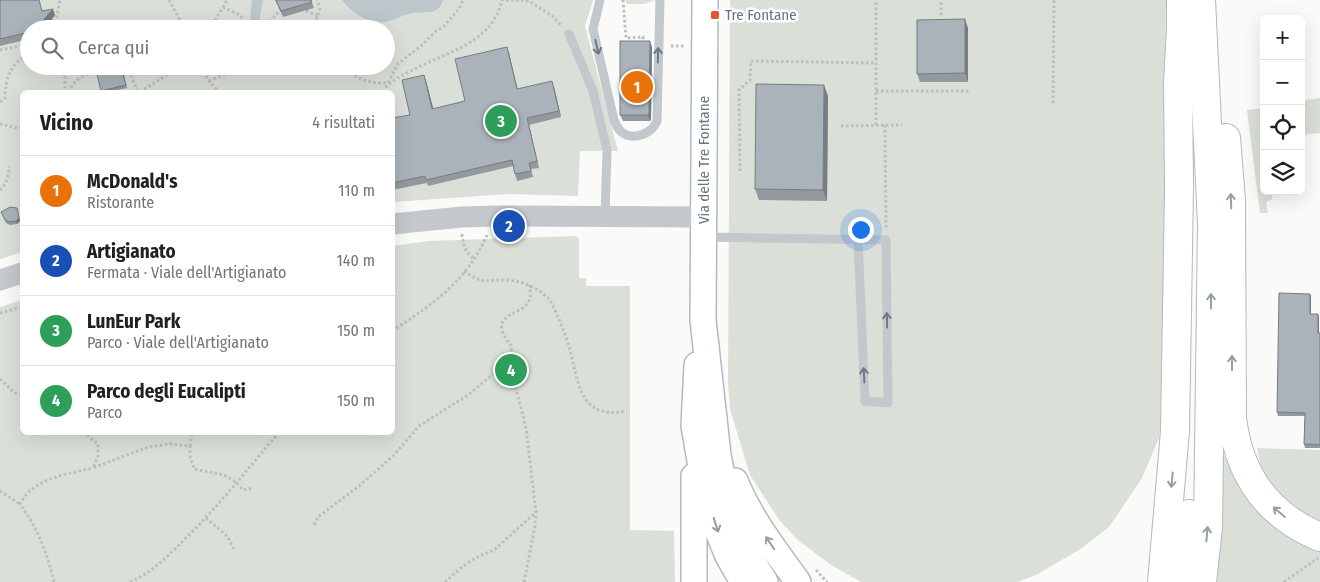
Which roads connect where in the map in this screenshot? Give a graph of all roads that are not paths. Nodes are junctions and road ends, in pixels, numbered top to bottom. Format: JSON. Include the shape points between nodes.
{"nodes":[{"id":1,"x":600,"y":0,"type":"edge"},
{"id":2,"x":660,"y":0,"type":"edge"},
{"id":3,"x":705,"y":0,"type":"edge"},
{"id":4,"x":1194,"y":1,"type":"edge"},
{"id":5,"x":1181,"y":29,"type":"junction"},
{"id":6,"x":569,"y":34,"type":"road end"},
{"id":7,"x":605,"y":216,"type":"junction"},
{"id":8,"x":395,"y":224,"type":"edge"},
{"id":9,"x":703,"y":227,"type":"junction"},
{"id":10,"x":858,"y":239,"type":"junction"},
{"id":11,"x":20,"y":274,"type":"edge"},
{"id":12,"x":0,"y":280,"type":"edge"},
{"id":13,"x":704,"y":421,"type":"junction"},
{"id":14,"x":1320,"y":537,"type":"edge"},
{"id":15,"x":694,"y":582,"type":"edge"},
{"id":16,"x":743,"y":582,"type":"edge"},
{"id":17,"x":765,"y":582,"type":"edge"},
{"id":18,"x":798,"y":582,"type":"edge"},
{"id":19,"x":1162,"y":582,"type":"edge"},
{"id":20,"x":1182,"y":582,"type":"edge"},
{"id":21,"x":1202,"y":582,"type":"edge"}],
"edges":[{"from":1,"to":2,"type":"lane","one_way":true,"via":[[593,29],[614,120],[623,133],[630,136],[650,131],[657,121]]},
{"from":3,"to":9,"type":"main road","name":"Via delle Tre Fontane"},
{"from":4,"to":5,"type":"highway"},
{"from":14,"to":4,"type":"highway","one_way":true,"via":[[1298,527],[1260,493],[1236,444],[1232,418],[1232,248],[1226,139]]},
{"from":21,"to":4,"type":"highway","one_way":true,"via":[[1208,528],[1212,224]]},
{"from":5,"to":19,"type":"highway","one_way":true,"via":[[1175,431]]},
{"from":5,"to":20,"type":"highway","via":[[1186,64],[1193,209],[1189,520]]},
{"from":6,"to":7,"type":"lane","via":[[592,91],[607,150]]},
{"from":7,"to":8,"type":"street","via":[[462,217]]},
{"from":7,"to":9,"type":"street"},
{"from":9,"to":10,"type":"lane"},
{"from":9,"to":13,"type":"main road","name":"Via delle Tre Fontane","via":[[703,320],[697,369]]},
{"from":10,"to":10,"type":"lane","via":[[865,401],[888,403],[886,240]]},
{"from":11,"to":12,"type":"street"},
{"from":13,"to":15,"type":"main road"},
{"from":13,"to":16,"type":"main road","name":"Via delle Tre Fontane","one_way":true,"via":[[702,472],[714,520]]},
{"from":13,"to":17,"type":"main road","name":"Via delle Tre Fontane","via":[[718,455],[731,510],[743,543]]},
{"from":18,"to":13,"type":"main road","one_way":true,"via":[[744,502]]}]}
